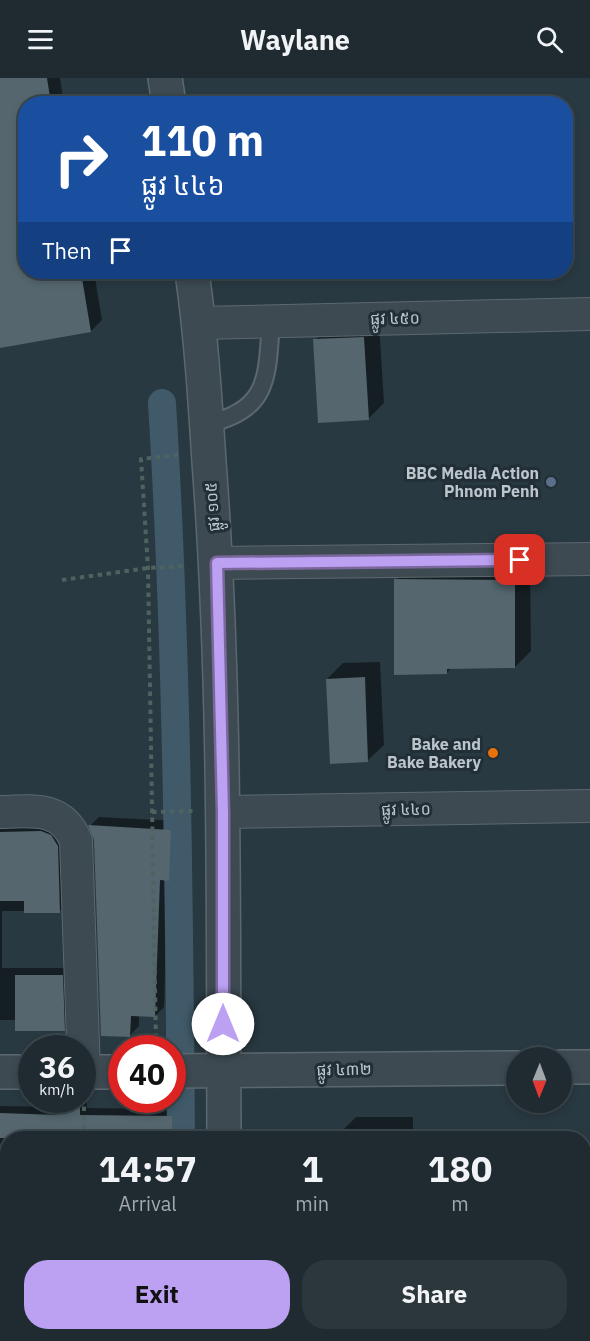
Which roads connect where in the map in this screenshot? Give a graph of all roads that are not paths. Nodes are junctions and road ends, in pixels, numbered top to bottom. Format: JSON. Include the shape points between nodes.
{"nodes":[{"id":1,"x":165,"y":78,"type":"edge"},
{"id":2,"x":168,"y":96,"type":"edge"},
{"id":3,"x":193,"y":279,"type":"edge"},
{"id":4,"x":590,"y":314,"type":"edge"},
{"id":5,"x":271,"y":321,"type":"junction"},
{"id":6,"x":199,"y":323,"type":"junction"},
{"id":7,"x":206,"y":424,"type":"junction"},
{"id":8,"x":590,"y":559,"type":"edge"},
{"id":9,"x":203,"y":565,"type":"junction"},
{"id":10,"x":590,"y":806,"type":"edge"},
{"id":11,"x":0,"y":812,"type":"edge"},
{"id":12,"x":208,"y":812,"type":"junction"},
{"id":13,"x":82,"y":1035,"type":"edge"},
{"id":14,"x":572,"y":1067,"type":"edge"},
{"id":15,"x":590,"y":1067,"type":"edge"},
{"id":16,"x":506,"y":1068,"type":"edge"},
{"id":17,"x":200,"y":1071,"type":"edge"},
{"id":18,"x":0,"y":1072,"type":"edge"},
{"id":19,"x":18,"y":1072,"type":"edge"},
{"id":20,"x":221,"y":1131,"type":"edge"}],
"edges":[{"from":1,"to":2,"type":"street"},
{"from":3,"to":6,"type":"street","name":"ផ្លូវ ១០៥"},
{"from":4,"to":5,"type":"street","name":"ផ្លូវ ៤៥០"},
{"from":5,"to":6,"type":"street","name":"ផ្លូវ ៤៥០"},
{"from":5,"to":7,"type":"lane","via":[[267,377],[258,394],[246,410],[230,419]]},
{"from":6,"to":7,"type":"street","name":"ផ្លូវ ១០៥"},
{"from":7,"to":9,"type":"street","name":"ផ្លូវ ១០៥"},
{"from":8,"to":9,"type":"street"},
{"from":9,"to":12,"type":"street","name":"ផ្លូវ ១០៥"},
{"from":10,"to":12,"type":"street","name":"ផ្លូវ ៤៤០"},
{"from":11,"to":13,"type":"street","via":[[52,814],[70,825],[76,841]]},
{"from":12,"to":17,"type":"street","name":"ផ្លូវ ១០៥"},
{"from":14,"to":15,"type":"street"},
{"from":16,"to":17,"type":"street","name":"ផ្លូវ ៤៣២"},
{"from":17,"to":20,"type":"street","name":"ផ្លូវ ១០៥"},
{"from":18,"to":19,"type":"street"}]}
